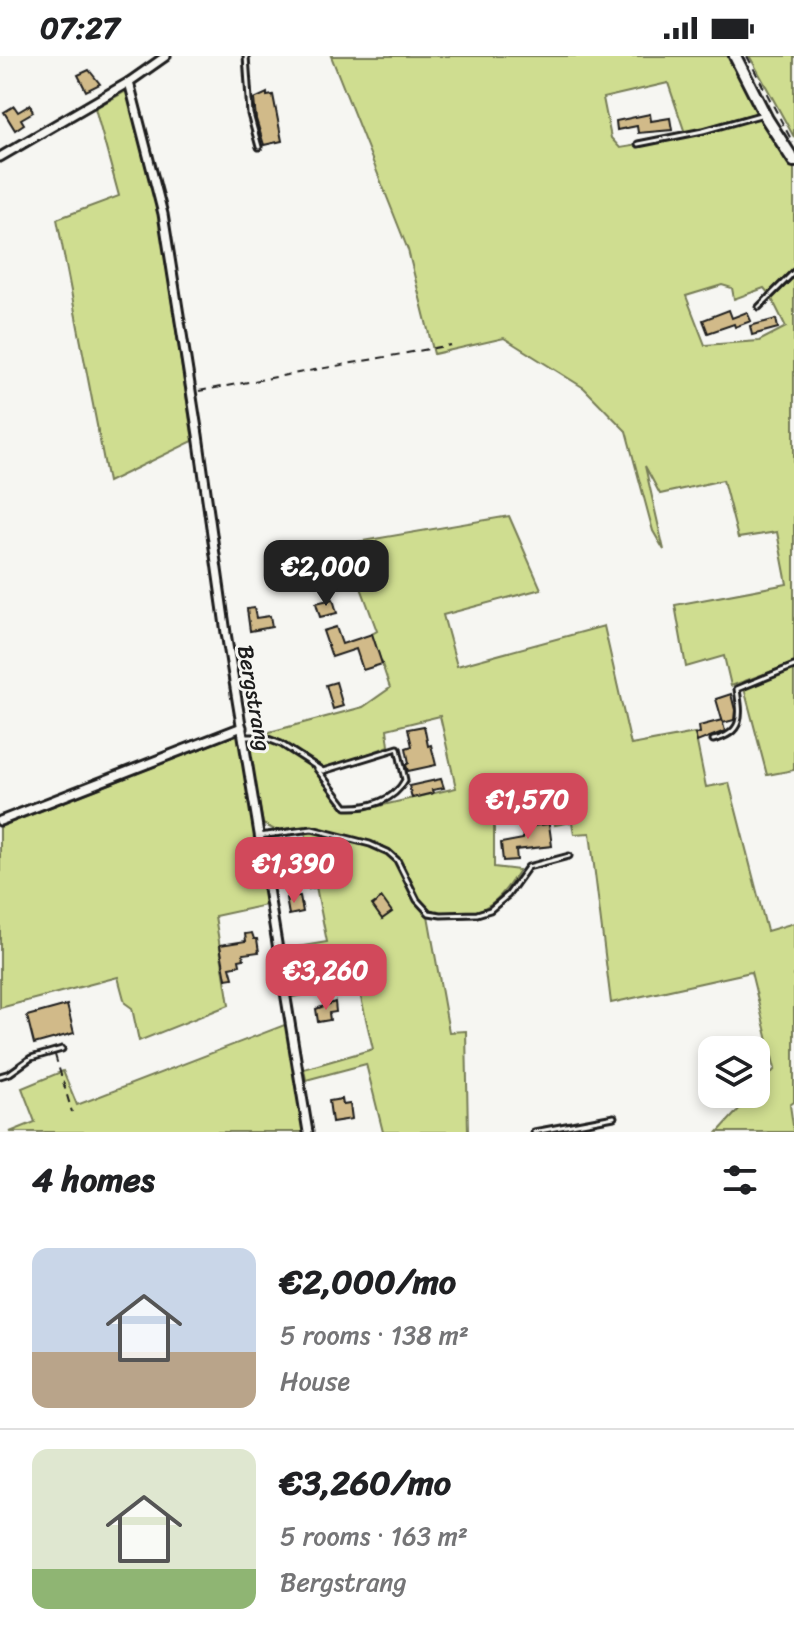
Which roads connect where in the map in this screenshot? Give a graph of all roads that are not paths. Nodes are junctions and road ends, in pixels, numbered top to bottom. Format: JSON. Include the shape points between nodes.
{"nodes":[{"id":1,"x":166,"y":56,"type":"edge"},
{"id":2,"x":246,"y":56,"type":"edge"},
{"id":3,"x":735,"y":56,"type":"edge"},
{"id":4,"x":129,"y":82,"type":"junction"},
{"id":5,"x":764,"y":113,"type":"junction"},
{"id":6,"x":638,"y":144,"type":"dead end"},
{"id":7,"x":259,"y":147,"type":"dead end"},
{"id":8,"x":0,"y":157,"type":"edge"},
{"id":9,"x":794,"y":161,"type":"edge"},
{"id":10,"x":794,"y":272,"type":"edge"},
{"id":11,"x":759,"y":307,"type":"dead end"},
{"id":12,"x":794,"y":666,"type":"edge"},
{"id":13,"x":242,"y":727,"type":"junction"},
{"id":14,"x":245,"y":737,"type":"junction"},
{"id":15,"x":713,"y":740,"type":"dead end"},
{"id":16,"x":317,"y":769,"type":"junction"},
{"id":17,"x":0,"y":821,"type":"edge"},
{"id":18,"x":259,"y":836,"type":"junction"},
{"id":19,"x":569,"y":856,"type":"dead end"},
{"id":20,"x":62,"y":1049,"type":"dead end"},
{"id":21,"x":0,"y":1076,"type":"edge"},
{"id":22,"x":614,"y":1117,"type":"dead end"},
{"id":23,"x":308,"y":1132,"type":"edge"},
{"id":24,"x":534,"y":1132,"type":"edge"}],
"edges":[{"from":1,"to":4,"type":"street"},
{"from":2,"to":7,"type":"lane","via":[[250,114]]},
{"from":3,"to":5,"type":"main road"},
{"from":4,"to":8,"type":"street"},
{"from":4,"to":13,"type":"street","name":"Bergstrang","via":[[163,214]]},
{"from":5,"to":6,"type":"lane"},
{"from":5,"to":9,"type":"main road"},
{"from":10,"to":11,"type":"lane"},
{"from":12,"to":15,"type":"lane","via":[[737,689],[737,727]]},
{"from":13,"to":14,"type":"street","name":"Bergstrang"},
{"from":13,"to":17,"type":"street"},
{"from":14,"to":16,"type":"lane","via":[[281,744]]},
{"from":14,"to":18,"type":"street","name":"Bergstrang"},
{"from":16,"to":16,"type":"lane","via":[[398,748],[405,780],[390,798],[346,807]]},
{"from":18,"to":19,"type":"lane","via":[[312,829],[370,844],[397,860],[417,900],[429,913],[441,915],[490,910],[528,867]]},
{"from":18,"to":23,"type":"street","name":"Bergstrang"},
{"from":20,"to":21,"type":"lane","via":[[31,1058]]},
{"from":22,"to":24,"type":"lane"}]}
